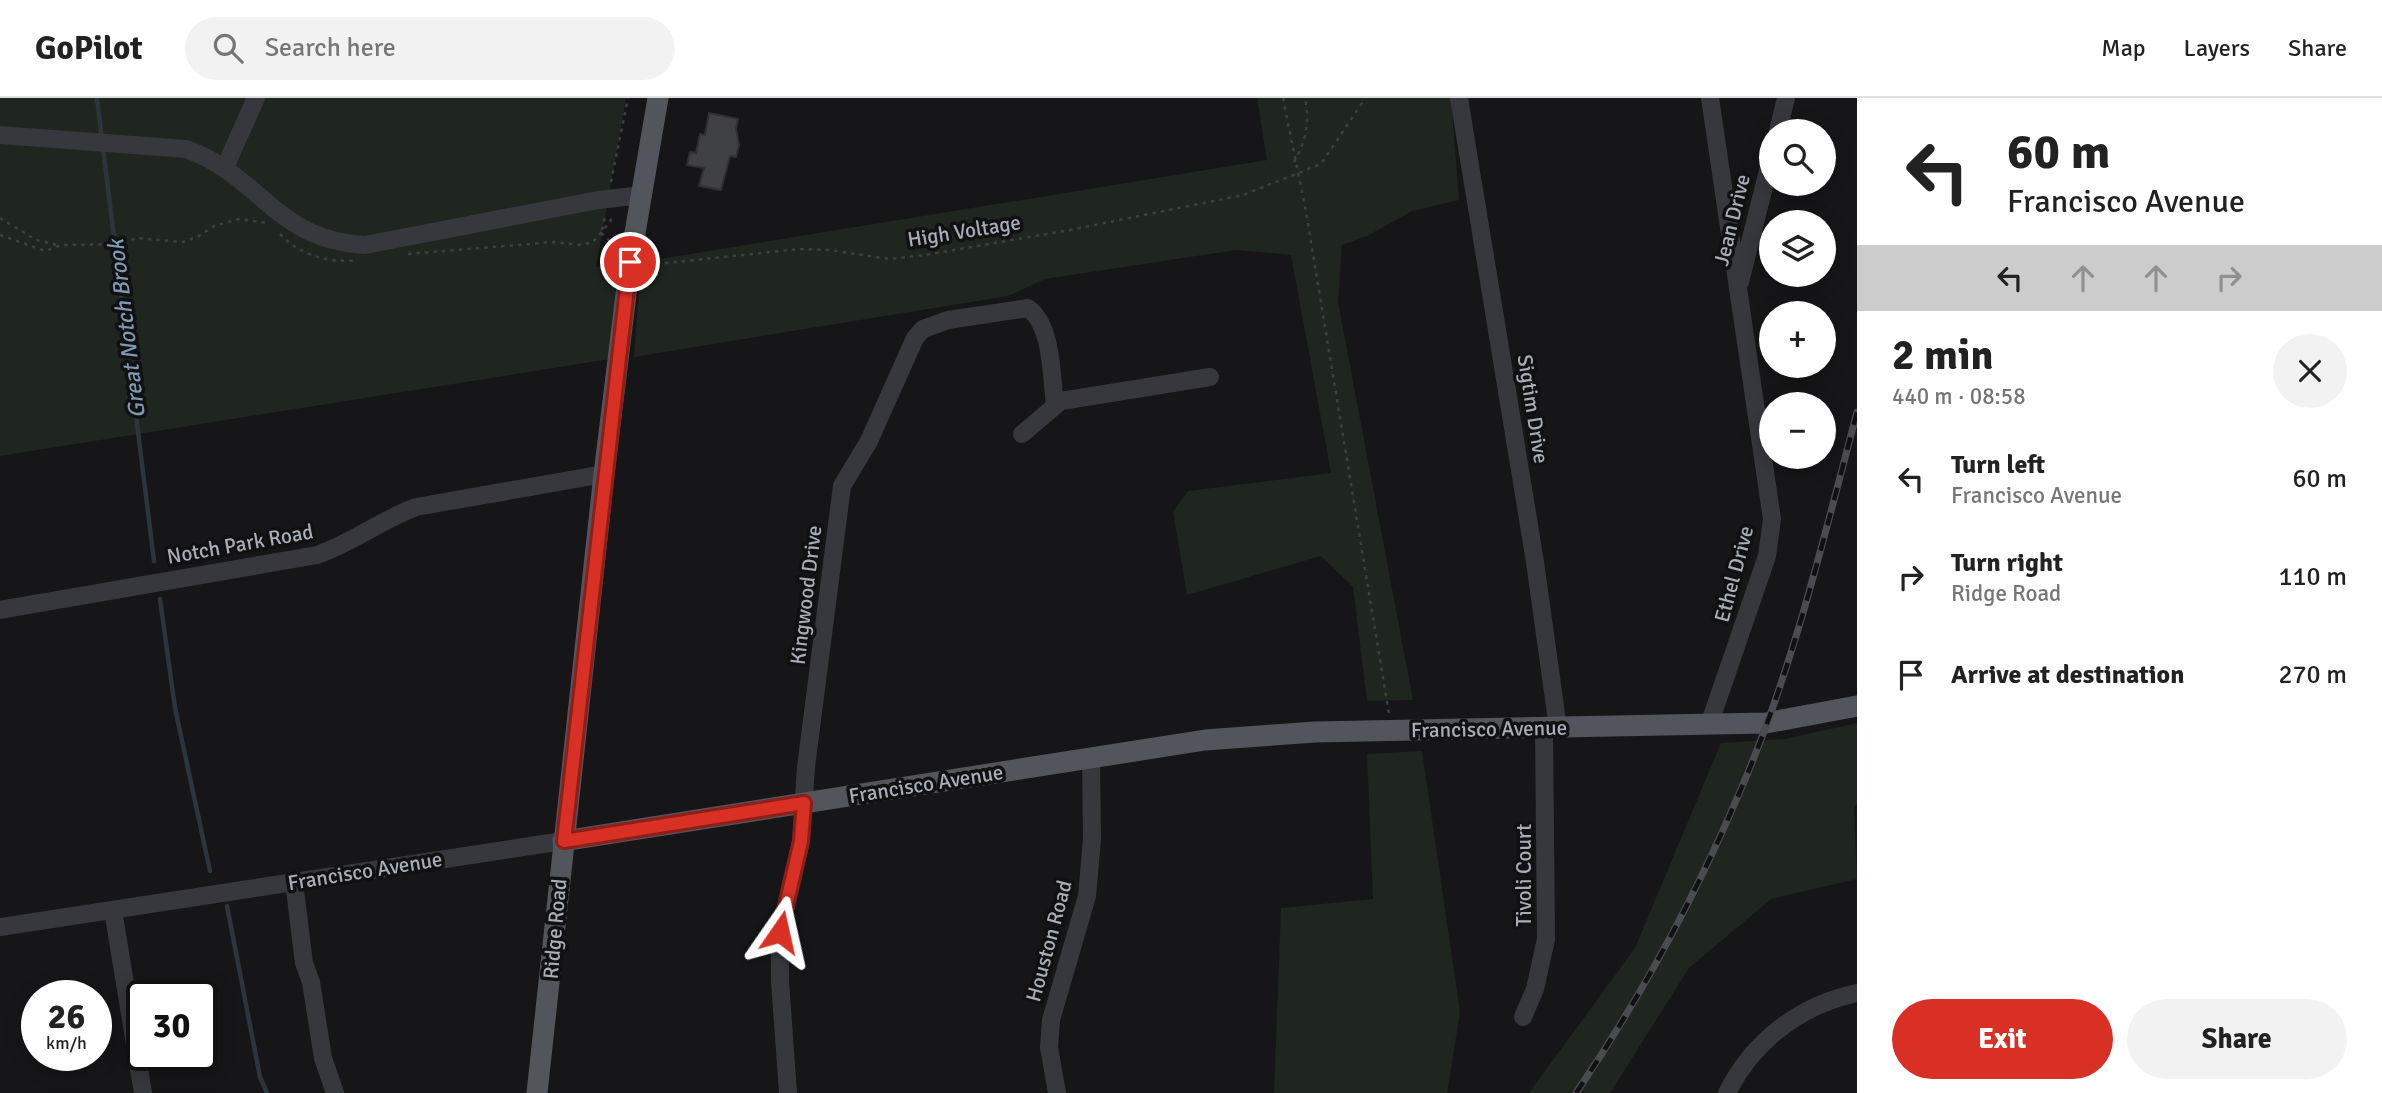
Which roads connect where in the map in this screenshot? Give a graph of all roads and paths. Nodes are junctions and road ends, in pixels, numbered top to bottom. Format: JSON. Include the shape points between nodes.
{"nodes":[{"id":1,"x":256,"y":98,"type":"edge"},
{"id":2,"x":628,"y":98,"type":"edge"},
{"id":3,"x":658,"y":98,"type":"edge"},
{"id":4,"x":1283,"y":98,"type":"edge"},
{"id":5,"x":1305,"y":98,"type":"edge"},
{"id":6,"x":1363,"y":98,"type":"edge"},
{"id":7,"x":1459,"y":98,"type":"edge"},
{"id":8,"x":1710,"y":98,"type":"edge"},
{"id":9,"x":1786,"y":98,"type":"edge"},
{"id":10,"x":1781,"y":119,"type":"edge"},
{"id":11,"x":0,"y":135,"type":"edge"},
{"id":12,"x":1294,"y":162,"type":"junction"},
{"id":13,"x":225,"y":167,"type":"junction"},
{"id":14,"x":1297,"y":173,"type":"junction"},
{"id":15,"x":643,"y":195,"type":"junction"},
{"id":16,"x":1762,"y":196,"type":"edge"},
{"id":17,"x":613,"y":198,"type":"junction"},
{"id":18,"x":0,"y":218,"type":"edge"},
{"id":19,"x":0,"y":236,"type":"edge"},
{"id":20,"x":122,"y":244,"type":"dead end"},
{"id":21,"x":61,"y":245,"type":"junction"},
{"id":22,"x":630,"y":262,"type":"junction"},
{"id":23,"x":1738,"y":293,"type":"junction"},
{"id":24,"x":1210,"y":377,"type":"dead end"},
{"id":25,"x":1055,"y":404,"type":"junction"},
{"id":26,"x":1022,"y":434,"type":"dead end"},
{"id":27,"x":604,"y":474,"type":"junction"},
{"id":28,"x":0,"y":610,"type":"edge"},
{"id":29,"x":1857,"y":706,"type":"edge"},
{"id":30,"x":1709,"y":725,"type":"junction"},
{"id":31,"x":1551,"y":728,"type":"junction"},
{"id":32,"x":1391,"y":731,"type":"junction"},
{"id":33,"x":1091,"y":757,"type":"junction"},
{"id":34,"x":804,"y":803,"type":"junction"},
{"id":35,"x":564,"y":841,"type":"junction"},
{"id":36,"x":294,"y":882,"type":"junction"},
{"id":37,"x":113,"y":910,"type":"junction"},
{"id":38,"x":0,"y":927,"type":"edge"},
{"id":39,"x":1857,"y":993,"type":"edge"},
{"id":40,"x":1522,"y":1017,"type":"dead end"},
{"id":41,"x":143,"y":1093,"type":"edge"},
{"id":42,"x":335,"y":1093,"type":"edge"},
{"id":43,"x":537,"y":1093,"type":"edge"},
{"id":44,"x":789,"y":1093,"type":"edge"},
{"id":45,"x":1057,"y":1093,"type":"edge"},
{"id":46,"x":1727,"y":1093,"type":"edge"}],
"edges":[{"from":1,"to":13,"type":"street"},
{"from":2,"to":17,"type":"path"},
{"from":3,"to":15,"type":"main road","name":"Ridge Road"},
{"from":4,"to":12,"type":"path"},
{"from":5,"to":12,"type":"path","via":[[1303,148]]},
{"from":6,"to":14,"type":"path","name":"High Voltage","via":[[1321,164]]},
{"from":7,"to":31,"type":"street","name":"Sigtim Drive","via":[[1535,562]]},
{"from":8,"to":23,"type":"street","name":"Ethel Drive"},
{"from":9,"to":10,"type":"street"},
{"from":11,"to":13,"type":"street","via":[[172,146]]},
{"from":12,"to":14,"type":"path"},
{"from":13,"to":17,"type":"street","via":[[290,222],[314,235],[348,244],[365,245]]},
{"from":14,"to":22,"type":"path","name":"High Voltage","via":[[1243,195],[925,255],[890,259],[799,249],[656,266]]},
{"from":14,"to":32,"type":"path"},
{"from":15,"to":17,"type":"street"},
{"from":15,"to":22,"type":"main road","name":"Ridge Road"},
{"from":16,"to":23,"type":"street","name":"Jean Drive"},
{"from":17,"to":17,"type":"path","via":[[601,233],[610,222]]},
{"from":18,"to":21,"type":"path","via":[[36,240]]},
{"from":19,"to":21,"type":"path","via":[[45,251]]},
{"from":20,"to":21,"type":"path"},
{"from":22,"to":27,"type":"main road","name":"Ridge Road"},
{"from":23,"to":30,"type":"street","name":"Ethel Drive","via":[[1772,519],[1767,556]]},
{"from":24,"to":25,"type":"street"},
{"from":25,"to":26,"type":"street"},
{"from":25,"to":34,"type":"street","name":"Kingwood Drive","via":[[1044,334],[1028,308],[941,322],[915,338],[869,441],[842,486]]},
{"from":27,"to":28,"type":"street","name":"Notch Park Road","via":[[416,507],[342,547],[317,555]]},
{"from":27,"to":35,"type":"main road","name":"Ridge Road"},
{"from":29,"to":30,"type":"main road","name":"Francisco Avenue","via":[[1791,720]]},
{"from":30,"to":31,"type":"main road","name":"Francisco Avenue"},
{"from":31,"to":32,"type":"main road","name":"Francisco Avenue"},
{"from":31,"to":40,"type":"street","name":"Tivoli Court","via":[[1546,939],[1535,989]]},
{"from":32,"to":33,"type":"main road","name":"Francisco Avenue","via":[[1205,740]]},
{"from":33,"to":34,"type":"main road","name":"Francisco Avenue"},
{"from":33,"to":45,"type":"street","name":"Houston Road","via":[[1087,896],[1051,1020],[1049,1047]]},
{"from":34,"to":35,"type":"main road","name":"Francisco Avenue"},
{"from":34,"to":44,"type":"street","name":"Kingwood Drive","via":[[801,841],[780,932]]},
{"from":35,"to":36,"type":"street","name":"Francisco Avenue"},
{"from":35,"to":43,"type":"main road","name":"Ridge Road"},
{"from":36,"to":37,"type":"street","name":"Francisco Avenue"},
{"from":36,"to":42,"type":"street","via":[[304,963]]},
{"from":37,"to":38,"type":"street","name":"Francisco Avenue"},
{"from":37,"to":41,"type":"street"},
{"from":39,"to":46,"type":"street","via":[[1822,1003],[1774,1031],[1745,1060]]}]}
